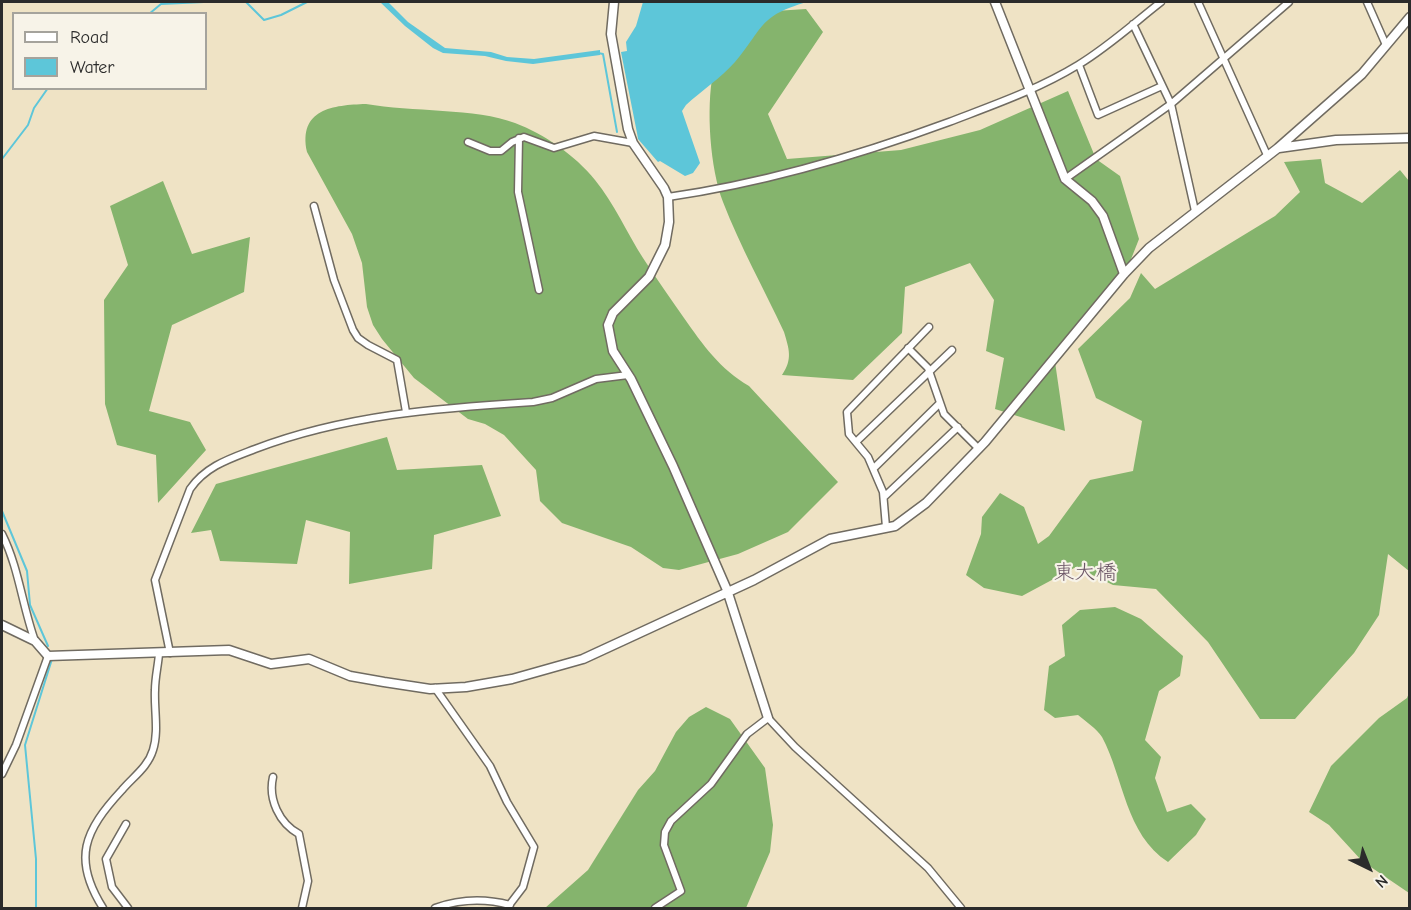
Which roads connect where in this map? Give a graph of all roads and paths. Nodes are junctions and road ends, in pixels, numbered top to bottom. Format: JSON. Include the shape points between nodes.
{"nodes":[{"id":1,"x":614,"y":2,"type":"edge"},
{"id":2,"x":994,"y":2,"type":"edge"},
{"id":3,"x":1161,"y":2,"type":"edge"},
{"id":4,"x":1198,"y":2,"type":"edge"},
{"id":5,"x":1289,"y":2,"type":"edge"},
{"id":6,"x":1367,"y":2,"type":"edge"},
{"id":7,"x":1410,"y":17,"type":"edge"},
{"id":8,"x":1133,"y":24,"type":"junction"},
{"id":9,"x":1386,"y":45,"type":"junction"},
{"id":10,"x":1225,"y":59,"type":"junction"},
{"id":11,"x":1079,"y":64,"type":"junction"},
{"id":12,"x":1162,"y":86,"type":"junction"},
{"id":13,"x":1032,"y":91,"type":"junction"},
{"id":14,"x":1171,"y":104,"type":"junction"},
{"id":15,"x":519,"y":138,"type":"junction"},
{"id":16,"x":1410,"y":138,"type":"edge"},
{"id":17,"x":468,"y":142,"type":"dead end"},
{"id":18,"x":633,"y":143,"type":"junction"},
{"id":19,"x":1278,"y":148,"type":"junction"},
{"id":20,"x":1267,"y":155,"type":"junction"},
{"id":21,"x":1065,"y":179,"type":"junction"},
{"id":22,"x":668,"y":197,"type":"junction"},
{"id":23,"x":314,"y":206,"type":"dead end"},
{"id":24,"x":1194,"y":211,"type":"junction"},
{"id":25,"x":1124,"y":274,"type":"junction"},
{"id":26,"x":539,"y":290,"type":"dead end"},
{"id":27,"x":929,"y":327,"type":"dead end"},
{"id":28,"x":908,"y":348,"type":"junction"},
{"id":29,"x":952,"y":350,"type":"dead end"},
{"id":30,"x":930,"y":371,"type":"junction"},
{"id":31,"x":628,"y":375,"type":"junction"},
{"id":32,"x":940,"y":403,"type":"junction"},
{"id":33,"x":406,"y":412,"type":"junction"},
{"id":34,"x":957,"y":428,"type":"junction"},
{"id":35,"x":857,"y":441,"type":"junction"},
{"id":36,"x":979,"y":449,"type":"junction"},
{"id":37,"x":874,"y":468,"type":"junction"},
{"id":38,"x":884,"y":498,"type":"junction"},
{"id":39,"x":886,"y":527,"type":"junction"},
{"id":40,"x":2,"y":534,"type":"edge"},
{"id":41,"x":727,"y":590,"type":"junction"},
{"id":42,"x":2,"y":625,"type":"edge"},
{"id":43,"x":35,"y":641,"type":"junction"},
{"id":44,"x":170,"y":653,"type":"junction"},
{"id":45,"x":159,"y":654,"type":"junction"},
{"id":46,"x":48,"y":656,"type":"junction"},
{"id":47,"x":435,"y":688,"type":"junction"},
{"id":48,"x":768,"y":718,"type":"junction"},
{"id":49,"x":2,"y":774,"type":"edge"},
{"id":50,"x":273,"y":777,"type":"dead end"},
{"id":51,"x":126,"y":824,"type":"dead end"},
{"id":52,"x":299,"y":907,"type":"edge"},
{"id":53,"x":509,"y":907,"type":"edge"},
{"id":54,"x":103,"y":909,"type":"edge"},
{"id":55,"x":128,"y":909,"type":"edge"},
{"id":56,"x":435,"y":909,"type":"edge"},
{"id":57,"x":655,"y":909,"type":"edge"},
{"id":58,"x":961,"y":909,"type":"edge"}],
"edges":[{"from":1,"to":18,"type":"street","via":[[611,33]]},
{"from":2,"to":13,"type":"street"},
{"from":3,"to":8,"type":"street"},
{"from":4,"to":10,"type":"street"},
{"from":5,"to":10,"type":"street"},
{"from":6,"to":9,"type":"street"},
{"from":7,"to":9,"type":"street"},
{"from":8,"to":11,"type":"street"},
{"from":8,"to":12,"type":"street"},
{"from":9,"to":19,"type":"street","via":[[1362,74]]},
{"from":10,"to":14,"type":"street"},
{"from":10,"to":20,"type":"street"},
{"from":11,"to":12,"type":"street","via":[[1098,115]]},
{"from":11,"to":13,"type":"street"},
{"from":12,"to":14,"type":"street"},
{"from":13,"to":21,"type":"street"},
{"from":13,"to":22,"type":"street","via":[[813,167],[724,189]]},
{"from":14,"to":21,"type":"street"},
{"from":14,"to":24,"type":"street"},
{"from":15,"to":17,"type":"street","via":[[501,151],[490,152]]},
{"from":15,"to":18,"type":"street","via":[[554,148],[594,136]]},
{"from":15,"to":26,"type":"street","via":[[518,192]]},
{"from":16,"to":19,"type":"street","via":[[1336,140]]},
{"from":18,"to":22,"type":"street"},
{"from":19,"to":20,"type":"street"},
{"from":20,"to":24,"type":"street"},
{"from":21,"to":25,"type":"street","via":[[1092,201],[1103,216]]},
{"from":22,"to":31,"type":"street","via":[[665,245],[649,277],[613,313],[608,325],[612,351]]},
{"from":23,"to":33,"type":"street","via":[[334,280],[353,330],[368,345],[397,360]]},
{"from":24,"to":25,"type":"street"},
{"from":25,"to":36,"type":"street"},
{"from":27,"to":28,"type":"street"},
{"from":28,"to":30,"type":"street"},
{"from":28,"to":35,"type":"street","via":[[847,412],[849,434]]},
{"from":29,"to":30,"type":"street"},
{"from":30,"to":32,"type":"street"},
{"from":30,"to":35,"type":"street"},
{"from":31,"to":33,"type":"street","via":[[596,378],[552,398],[533,402]]},
{"from":31,"to":41,"type":"street"},
{"from":32,"to":34,"type":"street"},
{"from":32,"to":37,"type":"street"},
{"from":33,"to":44,"type":"street","via":[[329,425],[219,463],[199,477],[181,509],[155,580]]},
{"from":34,"to":36,"type":"street"},
{"from":34,"to":38,"type":"street"},
{"from":35,"to":37,"type":"street"},
{"from":36,"to":39,"type":"street","via":[[926,503],[895,526]]},
{"from":37,"to":38,"type":"street"},
{"from":38,"to":39,"type":"street"},
{"from":39,"to":41,"type":"street","via":[[830,539],[754,580]]},
{"from":40,"to":43,"type":"street","via":[[15,564]]},
{"from":41,"to":47,"type":"street","via":[[583,659],[512,679]]},
{"from":41,"to":48,"type":"street"},
{"from":42,"to":43,"type":"street"},
{"from":43,"to":46,"type":"street"},
{"from":44,"to":45,"type":"street"},
{"from":44,"to":47,"type":"street","via":[[229,650],[271,664],[309,659],[350,676]]},
{"from":45,"to":46,"type":"street"},
{"from":45,"to":54,"type":"street","via":[[156,736],[148,763],[103,814],[85,846],[89,884]]},
{"from":46,"to":49,"type":"street"},
{"from":47,"to":53,"type":"street","via":[[490,766],[534,847],[523,887]]},
{"from":48,"to":57,"type":"street","via":[[747,734],[711,784],[671,821],[664,845],[681,891]]},
{"from":48,"to":58,"type":"street","via":[[928,868]]},
{"from":50,"to":52,"type":"street","via":[[271,797],[287,827],[299,834],[308,881]]},
{"from":51,"to":55,"type":"street","via":[[106,859],[112,887]]},
{"from":53,"to":56,"type":"street","via":[[493,900],[469,900]]}]}
